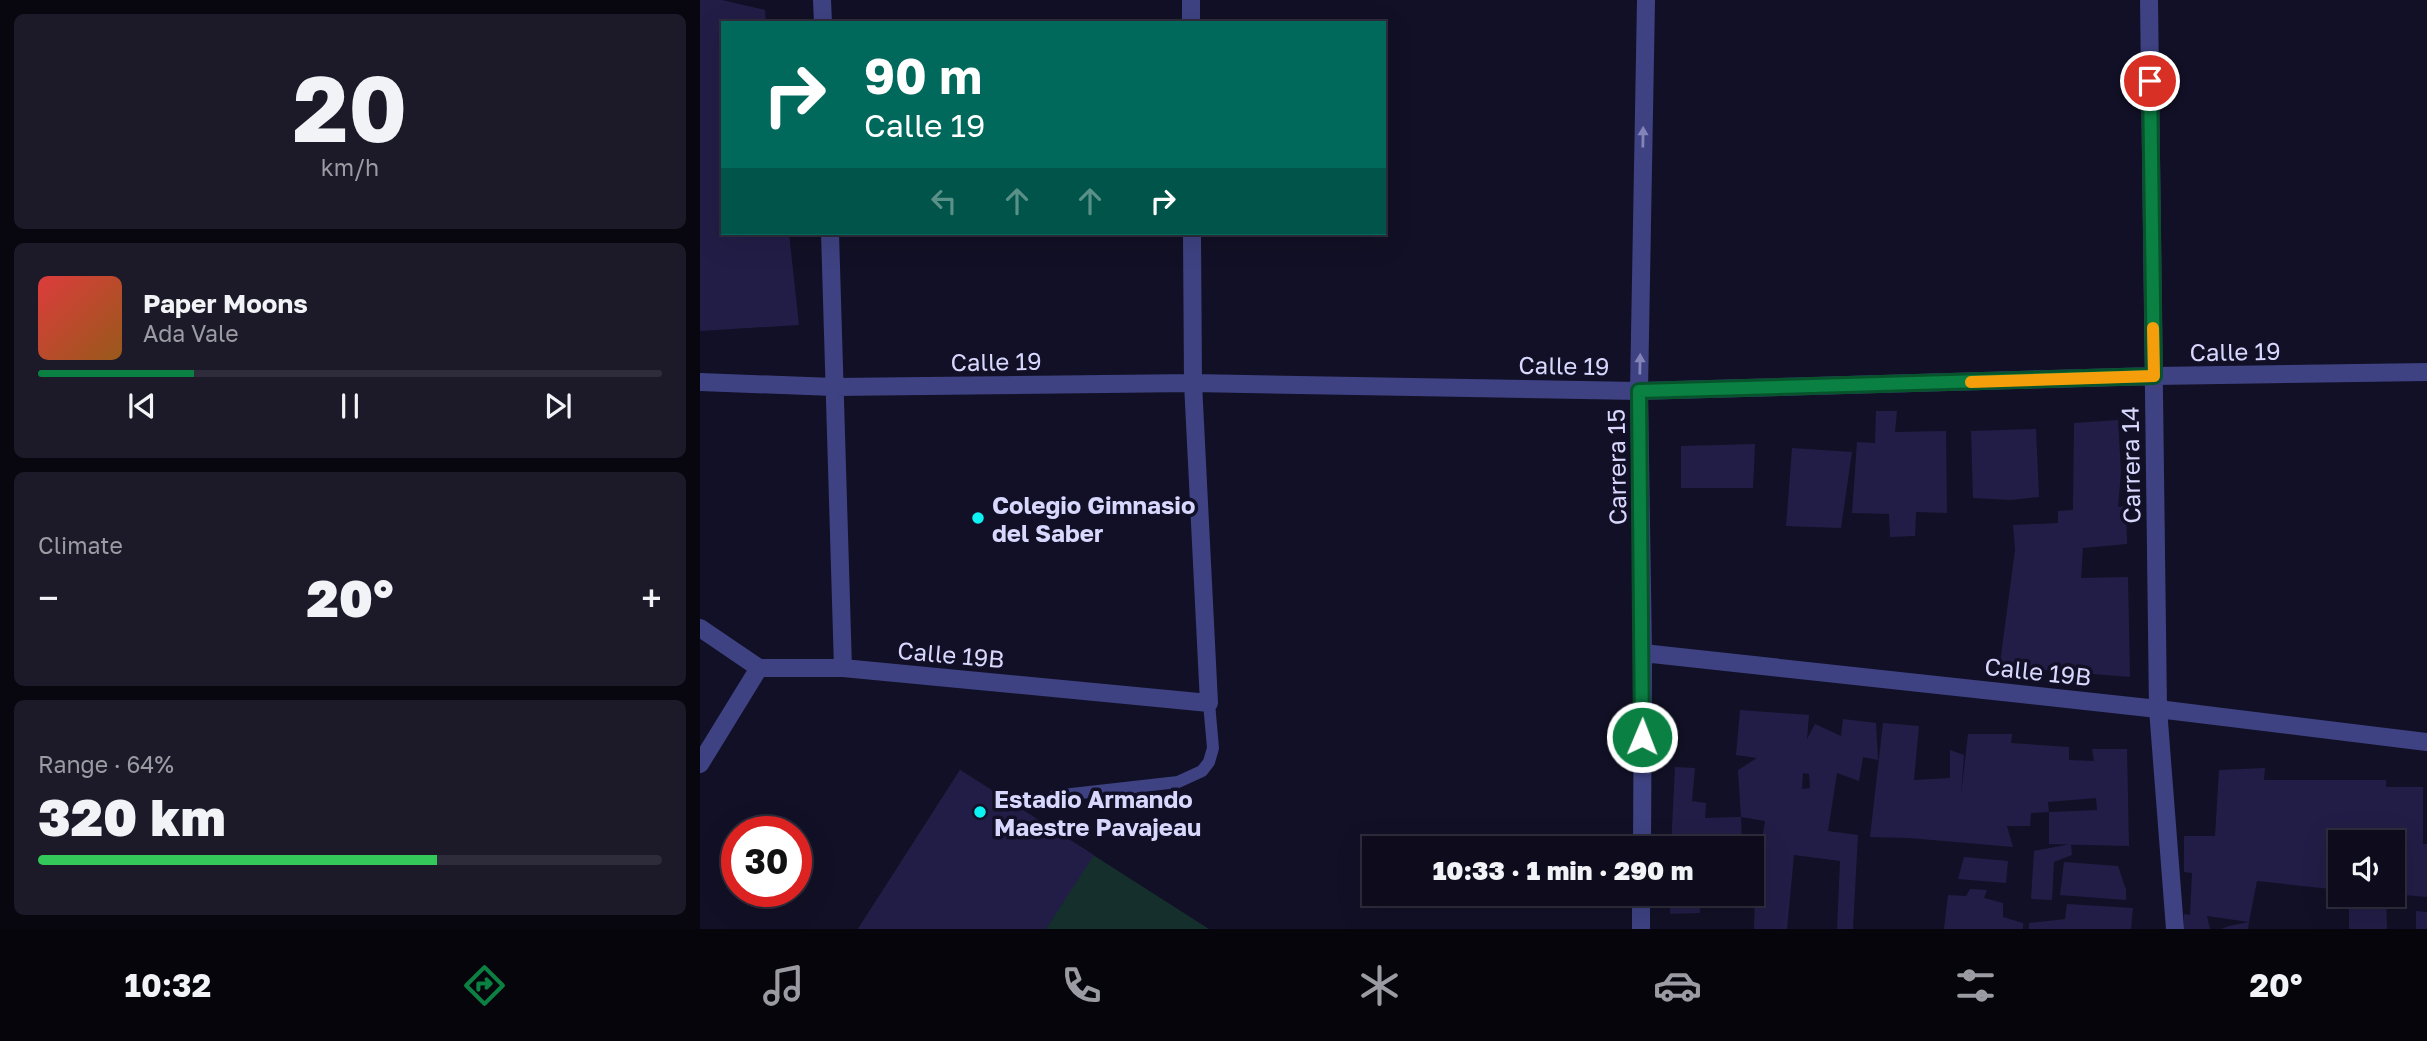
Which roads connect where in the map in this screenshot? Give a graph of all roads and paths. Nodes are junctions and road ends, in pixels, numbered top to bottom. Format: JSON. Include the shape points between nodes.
{"nodes":[{"id":1,"x":822,"y":0,"type":"edge"},
{"id":2,"x":1191,"y":0,"type":"edge"},
{"id":3,"x":1646,"y":0,"type":"edge"},
{"id":4,"x":2149,"y":0,"type":"edge"},
{"id":5,"x":823,"y":21,"type":"edge"},
{"id":6,"x":1191,"y":21,"type":"edge"},
{"id":7,"x":830,"y":235,"type":"edge"},
{"id":8,"x":1192,"y":235,"type":"edge"},
{"id":9,"x":2427,"y":372,"type":"edge"},
{"id":10,"x":2154,"y":376,"type":"junction"},
{"id":11,"x":700,"y":382,"type":"edge"},
{"id":12,"x":1193,"y":383,"type":"junction"},
{"id":13,"x":834,"y":387,"type":"junction"},
{"id":14,"x":1639,"y":391,"type":"junction"},
{"id":15,"x":700,"y":628,"type":"edge"},
{"id":16,"x":1643,"y":653,"type":"junction"},
{"id":17,"x":759,"y":668,"type":"junction"},
{"id":18,"x":843,"y":668,"type":"junction"},
{"id":19,"x":1209,"y":703,"type":"junction"},
{"id":20,"x":2158,"y":709,"type":"junction"},
{"id":21,"x":2427,"y":742,"type":"edge"},
{"id":22,"x":700,"y":765,"type":"edge"},
{"id":23,"x":1054,"y":796,"type":"dead end"},
{"id":24,"x":1642,"y":836,"type":"edge"},
{"id":25,"x":1641,"y":906,"type":"edge"},
{"id":26,"x":1641,"y":929,"type":"edge"},
{"id":27,"x":2175,"y":929,"type":"edge"}],
"edges":[{"from":1,"to":5,"type":"street"},
{"from":2,"to":6,"type":"street"},
{"from":14,"to":3,"type":"street","name":"Carrera 15","one_way":true},
{"from":4,"to":10,"type":"street","name":"Carrera 14"},
{"from":7,"to":13,"type":"street"},
{"from":8,"to":12,"type":"street"},
{"from":9,"to":10,"type":"street","name":"Calle 19"},
{"from":10,"to":14,"type":"street","name":"Calle 19"},
{"from":10,"to":20,"type":"street","name":"Carrera 14"},
{"from":11,"to":13,"type":"street","name":"Calle 19"},
{"from":12,"to":13,"type":"street","name":"Calle 19"},
{"from":12,"to":14,"type":"street","name":"Calle 19"},
{"from":12,"to":19,"type":"street"},
{"from":13,"to":18,"type":"street"},
{"from":14,"to":16,"type":"street","name":"Carrera 15"},
{"from":15,"to":17,"type":"street"},
{"from":16,"to":20,"type":"street","name":"Calle 19B"},
{"from":16,"to":24,"type":"street","name":"Carrera 15"},
{"from":17,"to":18,"type":"street","name":"Calle 19B"},
{"from":17,"to":22,"type":"street"},
{"from":18,"to":19,"type":"street","name":"Calle 19B"},
{"from":19,"to":23,"type":"lane","via":[[1213,748],[1202,772],[1178,782]]},
{"from":20,"to":21,"type":"street","name":"Calle 19B"},
{"from":20,"to":27,"type":"street","name":"Carrera 14"},
{"from":25,"to":26,"type":"street"}]}
